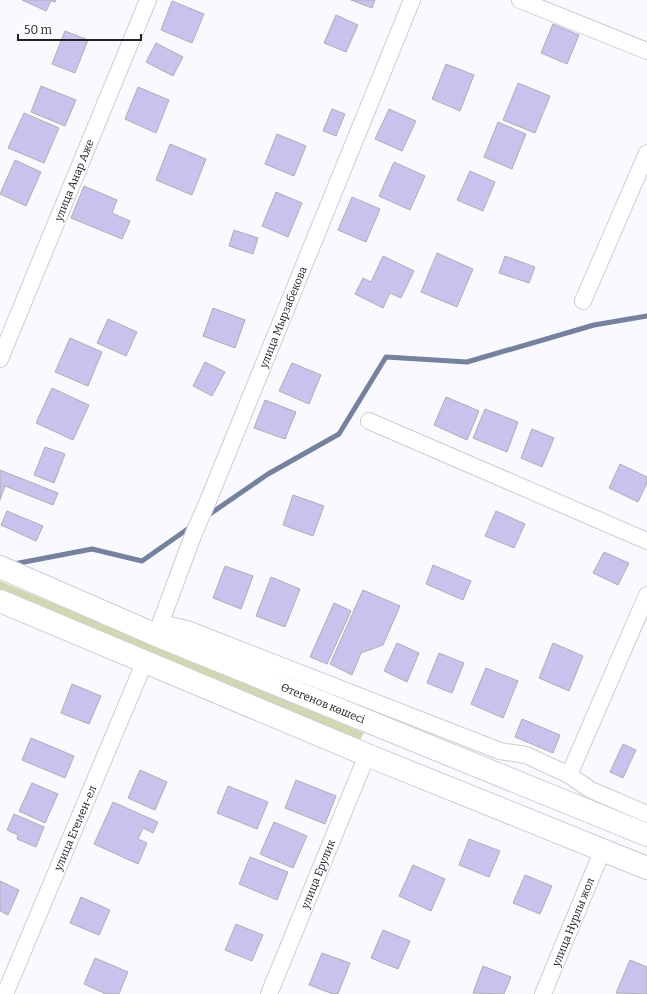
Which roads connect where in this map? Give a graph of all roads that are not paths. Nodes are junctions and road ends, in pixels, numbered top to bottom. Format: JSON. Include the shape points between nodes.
{"nodes":[{"id":1,"x":148,"y":0,"type":"edge"},
{"id":2,"x":412,"y":0,"type":"edge"},
{"id":3,"x":520,"y":0,"type":"edge"},
{"id":4,"x":647,"y":51,"type":"edge"},
{"id":5,"x":647,"y":153,"type":"edge"},
{"id":6,"x":582,"y":301,"type":"dead end"},
{"id":7,"x":0,"y":359,"type":"edge"},
{"id":8,"x":369,"y":421,"type":"dead end"},
{"id":9,"x":647,"y":541,"type":"edge"},
{"id":10,"x":0,"y":567,"type":"edge"},
{"id":11,"x":647,"y":595,"type":"edge"},
{"id":12,"x":0,"y":601,"type":"edge"},
{"id":13,"x":159,"y":629,"type":"junction"},
{"id":14,"x":145,"y":661,"type":"junction"},
{"id":15,"x":367,"y":755,"type":"junction"},
{"id":16,"x":570,"y":775,"type":"junction"},
{"id":17,"x":647,"y":814,"type":"edge"},
{"id":18,"x":647,"y":835,"type":"edge"},
{"id":19,"x":603,"y":849,"type":"junction"},
{"id":20,"x":647,"y":868,"type":"edge"},
{"id":21,"x":5,"y":994,"type":"edge"},
{"id":22,"x":270,"y":994,"type":"edge"},
{"id":23,"x":543,"y":994,"type":"edge"}],
"edges":[{"from":1,"to":7,"type":"street","name":"улица Анар Аже"},
{"from":2,"to":13,"type":"street","name":"улица Мырзабекова","via":[[194,533]]},
{"from":3,"to":4,"type":"street"},
{"from":5,"to":6,"type":"street"},
{"from":8,"to":9,"type":"street"},
{"from":10,"to":13,"type":"main road","name":"Өтегенов көшесі"},
{"from":11,"to":16,"type":"street"},
{"from":12,"to":14,"type":"main road"},
{"from":13,"to":16,"type":"street","via":[[187,629],[500,751],[526,755]]},
{"from":13,"to":18,"type":"main road","name":"Өтегенов көшесі"},
{"from":14,"to":15,"type":"main road"},
{"from":14,"to":21,"type":"street","name":"улица Егемен-ел"},
{"from":15,"to":19,"type":"main road"},
{"from":15,"to":22,"type":"street","name":"улица Ерулик"},
{"from":16,"to":17,"type":"street","via":[[591,790]]},
{"from":19,"to":20,"type":"main road"},
{"from":19,"to":23,"type":"street","name":"улица Нурлы жол"}]}
